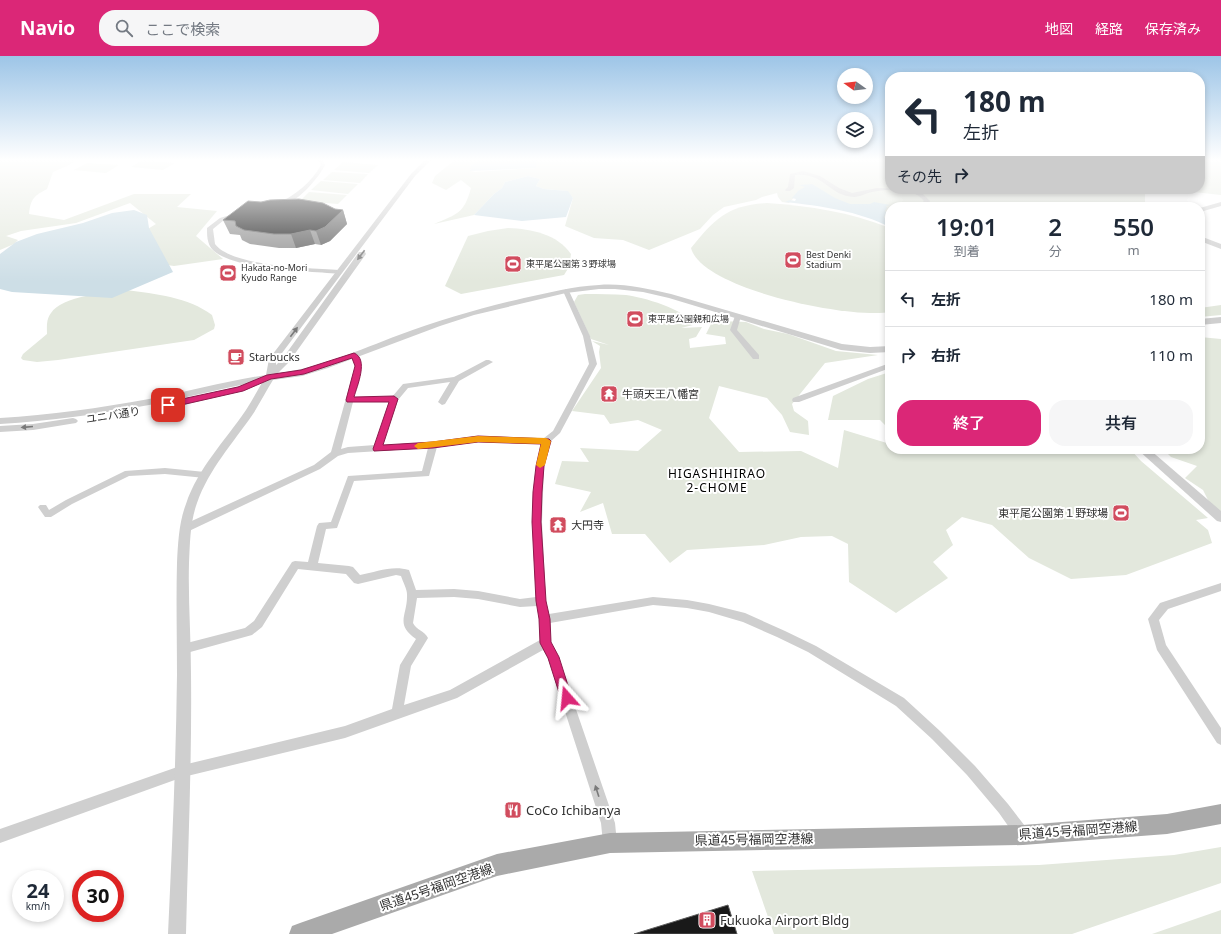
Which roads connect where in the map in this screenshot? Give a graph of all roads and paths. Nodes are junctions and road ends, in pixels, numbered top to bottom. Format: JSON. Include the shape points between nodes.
{"nodes":[{"id":1,"x":288,"y":200,"type":"edge"},
{"id":2,"x":393,"y":200,"type":"edge"},
{"id":3,"x":403,"y":200,"type":"edge"},
{"id":4,"x":1221,"y":204,"type":"edge"},
{"id":5,"x":275,"y":206,"type":"edge"},
{"id":6,"x":1205,"y":209,"type":"edge"},
{"id":7,"x":246,"y":213,"type":"edge"},
{"id":8,"x":1205,"y":240,"type":"edge"},
{"id":9,"x":1221,"y":247,"type":"edge"},
{"id":10,"x":339,"y":272,"type":"junction"},
{"id":11,"x":566,"y":291,"type":"junction"},
{"id":12,"x":738,"y":316,"type":"junction"},
{"id":13,"x":1221,"y":320,"type":"edge"},
{"id":14,"x":1205,"y":322,"type":"edge"},
{"id":15,"x":885,"y":349,"type":"edge"},
{"id":16,"x":354,"y":355,"type":"junction"},
{"id":17,"x":756,"y":357,"type":"dead end"},
{"id":18,"x":489,"y":362,"type":"dead end"},
{"id":19,"x":885,"y":367,"type":"edge"},
{"id":20,"x":270,"y":377,"type":"junction"},
{"id":21,"x":456,"y":379,"type":"junction"},
{"id":22,"x":394,"y":399,"type":"junction"},
{"id":23,"x":350,"y":400,"type":"junction"},
{"id":24,"x":796,"y":400,"type":"dead end"},
{"id":25,"x":442,"y":402,"type":"dead end"},
{"id":26,"x":0,"y":421,"type":"edge"},
{"id":27,"x":0,"y":429,"type":"edge"},
{"id":28,"x":546,"y":441,"type":"junction"},
{"id":29,"x":433,"y":445,"type":"junction"},
{"id":30,"x":378,"y":449,"type":"junction"},
{"id":31,"x":335,"y":454,"type":"junction"},
{"id":32,"x":1148,"y":454,"type":"edge"},
{"id":33,"x":205,"y":475,"type":"junction"},
{"id":34,"x":43,"y":507,"type":"dead end"},
{"id":35,"x":1221,"y":518,"type":"edge"},
{"id":36,"x":186,"y":528,"type":"junction"},
{"id":37,"x":312,"y":566,"type":"junction"},
{"id":38,"x":1221,"y":587,"type":"edge"},
{"id":39,"x":412,"y":594,"type":"junction"},
{"id":40,"x":541,"y":601,"type":"junction"},
{"id":41,"x":545,"y":619,"type":"junction"},
{"id":42,"x":545,"y":643,"type":"junction"},
{"id":43,"x":183,"y":649,"type":"junction"},
{"id":44,"x":397,"y":713,"type":"junction"},
{"id":45,"x":1221,"y":739,"type":"edge"},
{"id":46,"x":183,"y":771,"type":"junction"},
{"id":47,"x":1221,"y":814,"type":"edge"},
{"id":48,"x":1023,"y":835,"type":"junction"},
{"id":49,"x":0,"y":836,"type":"edge"},
{"id":50,"x":610,"y":843,"type":"junction"},
{"id":51,"x":177,"y":934,"type":"edge"},
{"id":52,"x":300,"y":934,"type":"edge"}],
"edges":[{"from":1,"to":5,"type":"street"},
{"from":2,"to":10,"type":"street"},
{"from":3,"to":20,"type":"street","name":"ユニバ通り","one_way":true,"via":[[286,360]]},
{"from":4,"to":6,"type":"street"},
{"from":7,"to":10,"type":"street","via":[[222,219],[210,228],[211,241],[221,253],[256,264]]},
{"from":8,"to":9,"type":"street"},
{"from":20,"to":10,"type":"street","one_way":true,"via":[[272,361]]},
{"from":11,"to":12,"type":"street","via":[[599,287],[644,290]]},
{"from":11,"to":16,"type":"street","via":[[472,313]]},
{"from":11,"to":28,"type":"street","via":[[583,327],[592,352],[593,364],[556,433]]},
{"from":12,"to":15,"type":"street","via":[[841,347]]},
{"from":12,"to":17,"type":"street","via":[[733,330]]},
{"from":13,"to":14,"type":"street"},
{"from":16,"to":20,"type":"street","via":[[302,373]]},
{"from":16,"to":23,"type":"street","via":[[359,366]]},
{"from":18,"to":21,"type":"street"},
{"from":19,"to":24,"type":"street"},
{"from":20,"to":26,"type":"street","name":"ユニバ通り","via":[[149,402],[34,419]]},
{"from":20,"to":27,"type":"street","name":"ユニバ通り","one_way":true,"via":[[240,389],[141,410],[33,427]]},
{"from":20,"to":33,"type":"street"},
{"from":21,"to":22,"type":"street","via":[[406,386]]},
{"from":21,"to":25,"type":"street"},
{"from":22,"to":23,"type":"street"},
{"from":22,"to":30,"type":"street"},
{"from":23,"to":31,"type":"street"},
{"from":28,"to":29,"type":"street","via":[[478,439]]},
{"from":28,"to":40,"type":"street","via":[[537,492]]},
{"from":29,"to":30,"type":"street"},
{"from":29,"to":37,"type":"street","via":[[426,474],[351,478],[334,525],[322,526]]},
{"from":30,"to":31,"type":"street","via":[[348,450]]},
{"from":31,"to":36,"type":"street","via":[[317,467]]},
{"from":32,"to":35,"type":"street"},
{"from":33,"to":34,"type":"street","via":[[166,471],[128,473],[48,515]]},
{"from":33,"to":36,"type":"street","via":[[191,504]]},
{"from":36,"to":43,"type":"street","via":[[182,602]]},
{"from":37,"to":39,"type":"street","via":[[349,570],[358,580],[396,571],[405,573]]},
{"from":37,"to":43,"type":"street","via":[[295,565],[258,624],[248,632]]},
{"from":38,"to":45,"type":"street","via":[[1164,606],[1153,619],[1161,647]]},
{"from":39,"to":40,"type":"street","via":[[454,593],[520,603]]},
{"from":39,"to":44,"type":"street","via":[[408,623],[411,630],[423,638],[406,665]]},
{"from":40,"to":41,"type":"street"},
{"from":41,"to":42,"type":"street"},
{"from":41,"to":48,"type":"street","via":[[653,601],[709,608],[745,618],[774,630],[812,649],[905,706],[1000,801]]},
{"from":42,"to":44,"type":"street","via":[[453,694]]},
{"from":50,"to":42,"type":"street","one_way":true,"via":[[608,823],[553,657]]},
{"from":43,"to":46,"type":"street"},
{"from":44,"to":46,"type":"street","via":[[345,732]]},
{"from":46,"to":49,"type":"street"},
{"from":46,"to":51,"type":"street"},
{"from":47,"to":48,"type":"main road","name":"県道45号福岡空港線","via":[[1167,824]]},
{"from":48,"to":50,"type":"main road","name":"県道45号福岡空港線"},
{"from":50,"to":52,"type":"main road","name":"県道45号福岡空港線","via":[[497,865]]}]}
